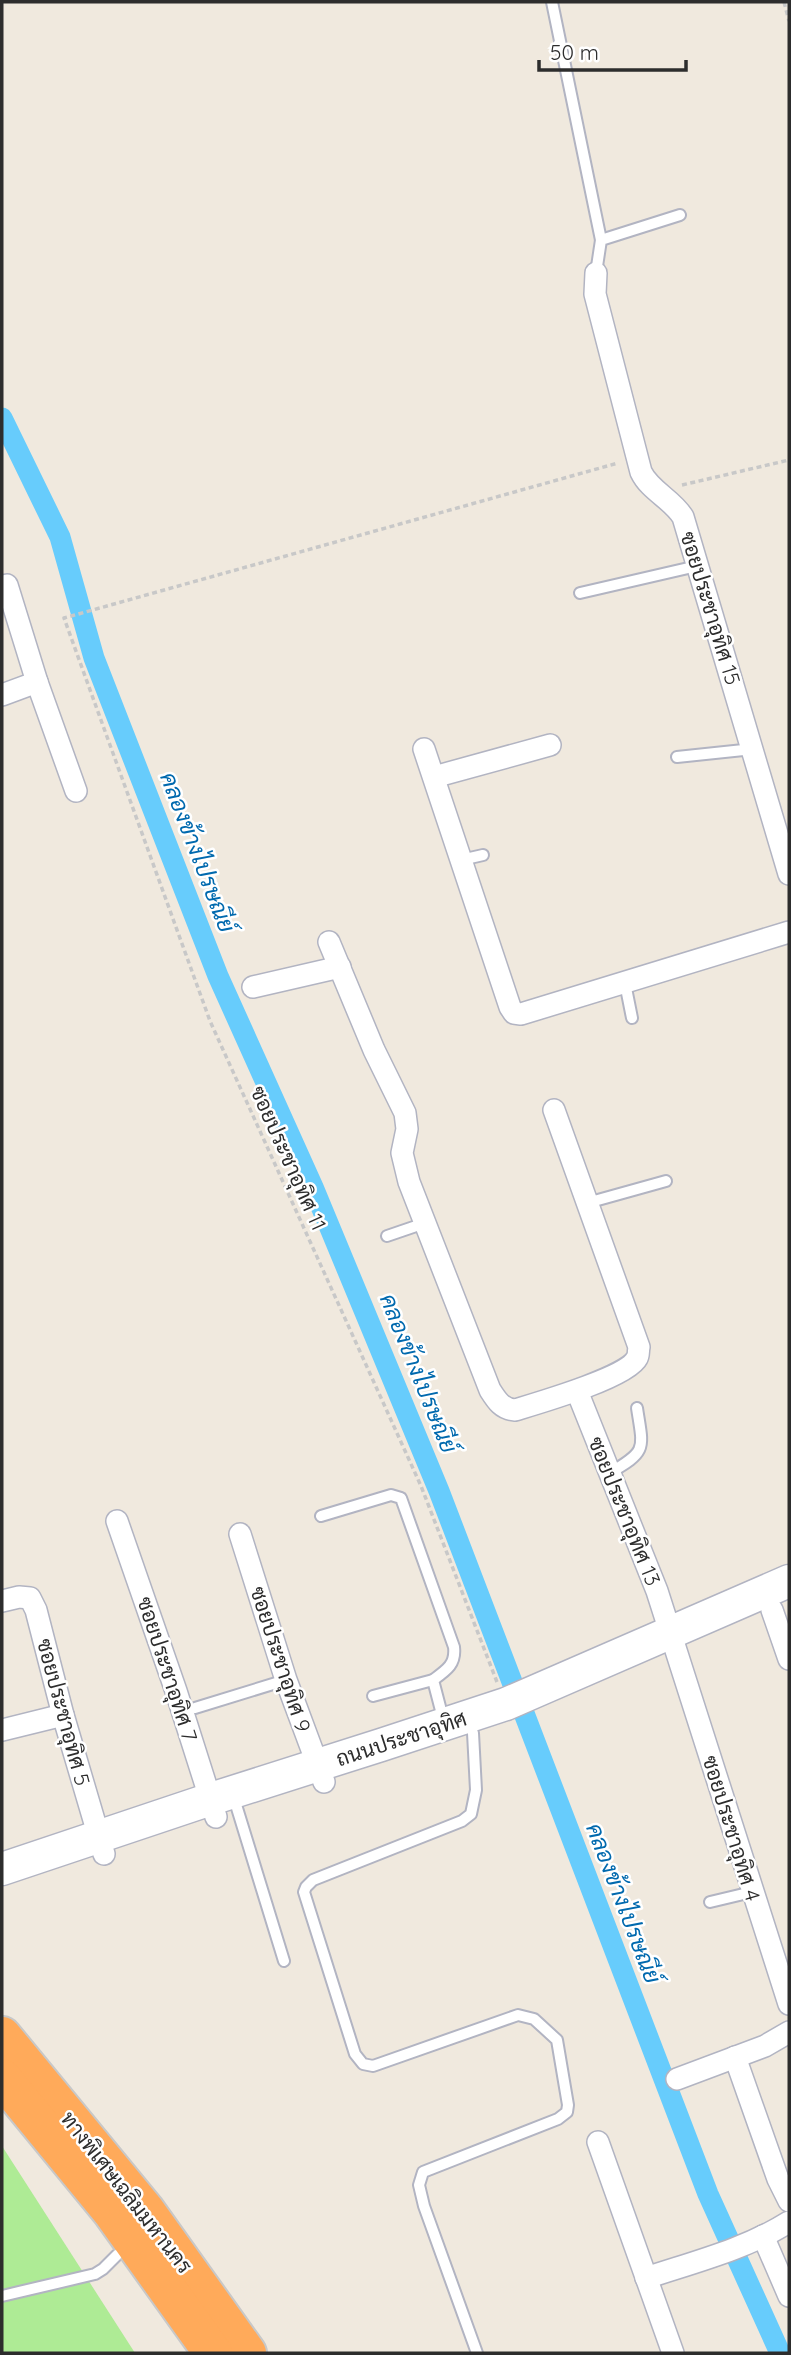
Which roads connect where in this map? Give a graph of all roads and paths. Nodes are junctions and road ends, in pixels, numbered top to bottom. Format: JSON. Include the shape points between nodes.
{"nodes":[{"id":1,"x":552,"y":2,"type":"edge"},
{"id":2,"x":784,"y":2,"type":"edge"},
{"id":3,"x":789,"y":21,"type":"edge"},
{"id":4,"x":680,"y":215,"type":"dead end"},
{"id":5,"x":601,"y":240,"type":"junction"},
{"id":6,"x":596,"y":274,"type":"joint"},
{"id":7,"x":638,"y":458,"type":"junction"},
{"id":8,"x":789,"y":460,"type":"edge"},
{"id":9,"x":671,"y":502,"type":"junction"},
{"id":10,"x":697,"y":566,"type":"junction"},
{"id":11,"x":7,"y":585,"type":"dead end"},
{"id":12,"x":580,"y":593,"type":"dead end"},
{"id":13,"x":37,"y":682,"type":"junction"},
{"id":14,"x":2,"y":695,"type":"edge"},
{"id":15,"x":550,"y":746,"type":"dead end"},
{"id":16,"x":424,"y":748,"type":"dead end"},
{"id":17,"x":753,"y":749,"type":"junction"},
{"id":18,"x":677,"y":757,"type":"dead end"},
{"id":19,"x":434,"y":777,"type":"junction"},
{"id":20,"x":76,"y":791,"type":"dead end"},
{"id":21,"x":483,"y":855,"type":"dead end"},
{"id":22,"x":461,"y":859,"type":"junction"},
{"id":23,"x":789,"y":874,"type":"edge"},
{"id":24,"x":789,"y":932,"type":"edge"},
{"id":25,"x":329,"y":942,"type":"dead end"},
{"id":26,"x":340,"y":967,"type":"junction"},
{"id":27,"x":625,"y":983,"type":"junction"},
{"id":28,"x":253,"y":987,"type":"dead end"},
{"id":29,"x":632,"y":1018,"type":"dead end"},
{"id":30,"x":554,"y":1110,"type":"dead end"},
{"id":31,"x":666,"y":1181,"type":"dead end"},
{"id":32,"x":587,"y":1203,"type":"junction"},
{"id":33,"x":425,"y":1223,"type":"junction"},
{"id":34,"x":387,"y":1236,"type":"dead end"},
{"id":35,"x":577,"y":1391,"type":"junction"},
{"id":36,"x":637,"y":1408,"type":"dead end"},
{"id":37,"x":611,"y":1472,"type":"junction"},
{"id":38,"x":321,"y":1516,"type":"dead end"},
{"id":39,"x":117,"y":1521,"type":"dead end"},
{"id":40,"x":240,"y":1534,"type":"dead end"},
{"id":41,"x":789,"y":1581,"type":"edge"},
{"id":42,"x":2,"y":1601,"type":"edge"},
{"id":43,"x":781,"y":1607,"type":"edge"},
{"id":44,"x":673,"y":1641,"type":"junction"},
{"id":45,"x":789,"y":1659,"type":"edge"},
{"id":46,"x":286,"y":1680,"type":"junction"},
{"id":47,"x":433,"y":1680,"type":"junction"},
{"id":48,"x":373,"y":1696,"type":"dead end"},
{"id":49,"x":521,"y":1706,"type":"junction"},
{"id":50,"x":195,"y":1708,"type":"dead end"},
{"id":51,"x":63,"y":1715,"type":"junction"},
{"id":52,"x":459,"y":1729,"type":"junction"},
{"id":53,"x":2,"y":1730,"type":"edge"},
{"id":54,"x":320,"y":1774,"type":"junction"},
{"id":55,"x":224,"y":1804,"type":"junction"},
{"id":56,"x":101,"y":1845,"type":"junction"},
{"id":57,"x":2,"y":1869,"type":"edge"},
{"id":58,"x":2,"y":1890,"type":"edge"},
{"id":59,"x":751,"y":1892,"type":"junction"},
{"id":60,"x":710,"y":1902,"type":"dead end"},
{"id":61,"x":284,"y":1961,"type":"dead end"},
{"id":62,"x":784,"y":1971,"type":"edge"},
{"id":63,"x":789,"y":2004,"type":"edge"},
{"id":64,"x":789,"y":2032,"type":"edge"},
{"id":65,"x":2,"y":2036,"type":"edge"},
{"id":66,"x":734,"y":2057,"type":"junction"},
{"id":67,"x":2,"y":2060,"type":"edge"},
{"id":68,"x":2,"y":2078,"type":"edge"},
{"id":69,"x":677,"y":2080,"type":"dead end"},
{"id":70,"x":598,"y":2142,"type":"dead end"},
{"id":71,"x":789,"y":2201,"type":"edge"},
{"id":72,"x":789,"y":2222,"type":"edge"},
{"id":73,"x":763,"y":2236,"type":"junction"},
{"id":74,"x":117,"y":2255,"type":"dead end"},
{"id":75,"x":646,"y":2278,"type":"junction"},
{"id":76,"x":2,"y":2296,"type":"edge"},
{"id":77,"x":789,"y":2296,"type":"edge"},
{"id":78,"x":213,"y":2353,"type":"edge"},
{"id":79,"x":229,"y":2353,"type":"edge"},
{"id":80,"x":247,"y":2353,"type":"edge"},
{"id":81,"x":477,"y":2353,"type":"edge"},
{"id":82,"x":673,"y":2353,"type":"edge"}],
"edges":[{"from":1,"to":5,"type":"lane"},
{"from":2,"to":3,"type":"path"},
{"from":4,"to":5,"type":"lane"},
{"from":5,"to":6,"type":"lane"},
{"from":6,"to":7,"type":"street","name":"ซอยประชาอุทิศ 15","via":[[595,294]]},
{"from":7,"to":9,"type":"street","name":"ซอยประชาอุทิศ 15","via":[[645,480]]},
{"from":7,"to":49,"type":"path","name":"ซอยประชาอุทิศ 11","via":[[64,618],[210,1021]]},
{"from":8,"to":9,"type":"path","via":[[678,486]]},
{"from":9,"to":10,"type":"street","name":"ซอยประชาอุทิศ 15","via":[[683,517]]},
{"from":10,"to":12,"type":"lane"},
{"from":10,"to":17,"type":"street","name":"ซอยประชาอุทิศ 15"},
{"from":11,"to":13,"type":"street"},
{"from":13,"to":14,"type":"street"},
{"from":13,"to":20,"type":"street"},
{"from":15,"to":19,"type":"street"},
{"from":16,"to":19,"type":"street"},
{"from":17,"to":18,"type":"lane"},
{"from":17,"to":23,"type":"street","name":"ซอยประชาอุทิศ 15"},
{"from":19,"to":22,"type":"street"},
{"from":21,"to":22,"type":"lane"},
{"from":22,"to":27,"type":"street","via":[[514,1013]]},
{"from":24,"to":27,"type":"street"},
{"from":25,"to":26,"type":"street"},
{"from":26,"to":28,"type":"street"},
{"from":26,"to":33,"type":"street","via":[[405,1113],[403,1164]]},
{"from":27,"to":29,"type":"lane"},
{"from":30,"to":32,"type":"street"},
{"from":31,"to":32,"type":"lane"},
{"from":32,"to":35,"type":"street","via":[[639,1347],[629,1367]]},
{"from":33,"to":34,"type":"lane"},
{"from":33,"to":35,"type":"street","via":[[498,1403],[515,1410]]},
{"from":35,"to":37,"type":"street","name":"ซอยประชาอุทิศ 13"},
{"from":36,"to":37,"type":"lane","via":[[640,1452]]},
{"from":37,"to":44,"type":"street","name":"ซอยประชาอุทิศ 13"},
{"from":38,"to":47,"type":"lane","via":[[391,1494],[401,1499],[454,1647],[450,1668]]},
{"from":39,"to":55,"type":"street","name":"ซอยประชาอุทิศ 7","via":[[176,1691]]},
{"from":40,"to":46,"type":"street","name":"ซอยประชาอุทิศ 9"},
{"from":41,"to":44,"type":"main road","name":"ถนนประชาอุทิศ"},
{"from":42,"to":51,"type":"street","name":"ซอยประชาอุทิศ 5","via":[[30,1598]]},
{"from":43,"to":44,"type":"main road","name":"ถนนประชาอุทิศ"},
{"from":43,"to":45,"type":"street"},
{"from":44,"to":49,"type":"main road","name":"ถนนประชาอุทิศ"},
{"from":44,"to":59,"type":"street","name":"ซอยประชาอุทิศ 4"},
{"from":46,"to":50,"type":"lane"},
{"from":46,"to":54,"type":"street","name":"ซอยประชาอุทิศ 9"},
{"from":47,"to":48,"type":"lane"},
{"from":47,"to":52,"type":"lane"},
{"from":49,"to":52,"type":"main road","name":"ถนนประชาอุทิศ"},
{"from":51,"to":53,"type":"street"},
{"from":51,"to":56,"type":"street","name":"ซอยประชาอุทิศ 5"},
{"from":52,"to":54,"type":"main road","name":"ถนนประชาอุทิศ"},
{"from":52,"to":81,"type":"lane","via":[[477,1790],[471,1814],[313,1880],[304,1892],[355,2054],[363,2064],[373,2066],[518,2015],[534,2019],[557,2040],[567,2112],[423,2172],[419,2185]]},
{"from":54,"to":55,"type":"main road","name":"ถนนประชาอุทิศ"},
{"from":55,"to":56,"type":"main road","name":"ถนนประชาอุทิศ"},
{"from":55,"to":61,"type":"lane"},
{"from":56,"to":57,"type":"main road","name":"ถนนประชาอุทิศ"},
{"from":56,"to":58,"type":"main road","name":"ถนนประชาอุทิศ"},
{"from":59,"to":60,"type":"lane"},
{"from":59,"to":62,"type":"street","name":"ซอยประชาอุทิศ 4"},
{"from":62,"to":63,"type":"street","name":"ซอยประชาอุทิศ 4"},
{"from":64,"to":66,"type":"street"},
{"from":65,"to":80,"type":"highway","name":"ทางพิเศษเฉลิมมหานคร","via":[[145,2210]]},
{"from":66,"to":69,"type":"street"},
{"from":66,"to":71,"type":"street"},
{"from":67,"to":79,"type":"street","via":[[115,2195]]},
{"from":68,"to":78,"type":"highway","name":"ทางพิเศษเฉลิมมหานคร","via":[[112,2212]]},
{"from":70,"to":75,"type":"street"},
{"from":72,"to":73,"type":"street"},
{"from":73,"to":75,"type":"street"},
{"from":73,"to":77,"type":"street"},
{"from":74,"to":76,"type":"lane","via":[[95,2274]]},
{"from":75,"to":82,"type":"street"}]}
